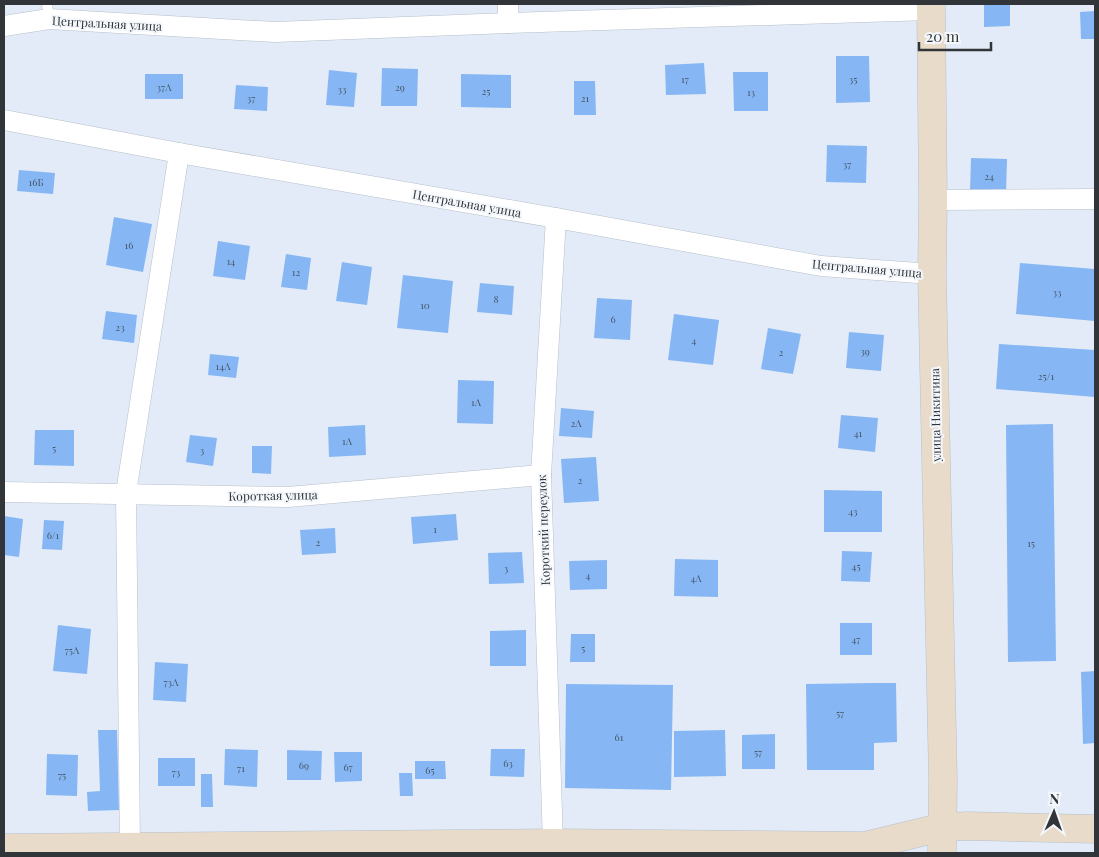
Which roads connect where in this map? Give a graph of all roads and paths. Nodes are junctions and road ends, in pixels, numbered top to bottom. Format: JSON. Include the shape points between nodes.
{"nodes":[{"id":1,"x":931,"y":7,"type":"edge"},
{"id":2,"x":48,"y":11,"type":"edge"},
{"id":3,"x":508,"y":13,"type":"edge"},
{"id":4,"x":4,"y":26,"type":"edge"},
{"id":5,"x":4,"y":120,"type":"edge"},
{"id":6,"x":179,"y":153,"type":"junction"},
{"id":7,"x":1095,"y":199,"type":"edge"},
{"id":8,"x":933,"y":200,"type":"junction"},
{"id":9,"x":556,"y":218,"type":"junction"},
{"id":10,"x":932,"y":274,"type":"junction"},
{"id":11,"x":541,"y":475,"type":"junction"},
{"id":12,"x":4,"y":492,"type":"edge"},
{"id":13,"x":126,"y":493,"type":"junction"},
{"id":14,"x":1095,"y":829,"type":"edge"},
{"id":15,"x":943,"y":840,"type":"edge"},
{"id":16,"x":553,"y":843,"type":"junction"},
{"id":17,"x":130,"y":846,"type":"junction"},
{"id":18,"x":4,"y":848,"type":"edge"},
{"id":19,"x":179,"y":849,"type":"edge"},
{"id":20,"x":873,"y":850,"type":"edge"}],
"edges":[{"from":1,"to":3,"type":"street","name":"Центральная улица"},
{"from":1,"to":8,"type":"main road","name":"улица Никитина"},
{"from":2,"to":3,"type":"street","name":"Центральная улица","via":[[275,32]]},
{"from":2,"to":4,"type":"street","name":"Центральная улица"},
{"from":5,"to":6,"type":"street","name":"Центральная улица"},
{"from":6,"to":9,"type":"street","name":"Центральная улица"},
{"from":6,"to":13,"type":"street"},
{"from":7,"to":8,"type":"street"},
{"from":8,"to":10,"type":"main road","name":"улица Никитина"},
{"from":9,"to":10,"type":"street","name":"Центральная улица","via":[[821,266]]},
{"from":9,"to":11,"type":"street","name":"Короткий переулок"},
{"from":10,"to":15,"type":"main road","name":"улица Никитина"},
{"from":11,"to":13,"type":"street","name":"Короткая улица","via":[[288,497]]},
{"from":11,"to":16,"type":"street","name":"Короткий переулок"},
{"from":12,"to":13,"type":"street","name":"Короткая улица"},
{"from":13,"to":17,"type":"street"},
{"from":14,"to":15,"type":"main road","via":[[968,826]]},
{"from":15,"to":20,"type":"main road"},
{"from":16,"to":19,"type":"main road"},
{"from":16,"to":20,"type":"main road"},
{"from":17,"to":18,"type":"main road"},
{"from":17,"to":19,"type":"main road"}]}
